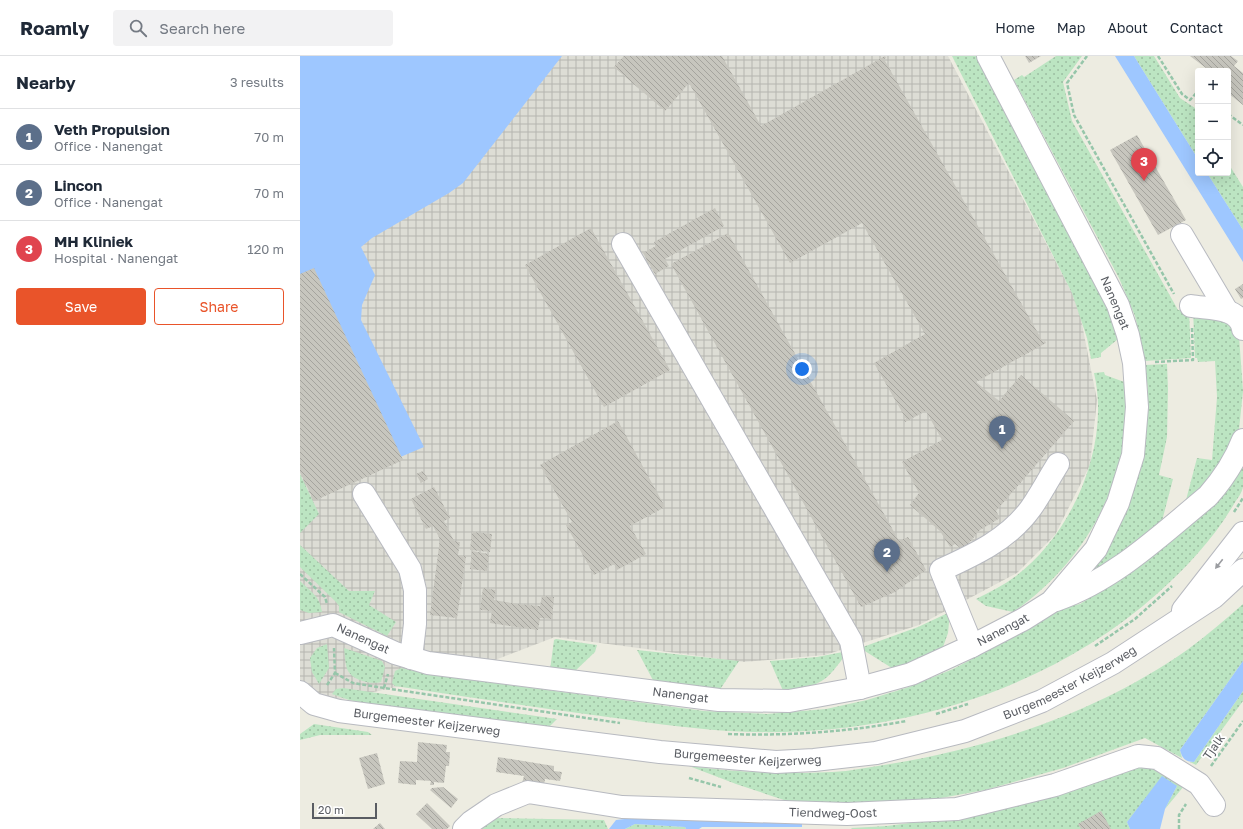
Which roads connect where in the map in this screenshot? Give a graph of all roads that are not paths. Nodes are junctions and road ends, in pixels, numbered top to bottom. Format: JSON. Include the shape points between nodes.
{"nodes":[{"id":1,"x":988,"y":56,"type":"edge"},
{"id":2,"x":1182,"y":235,"type":"dead end"},
{"id":3,"x":623,"y":244,"type":"dead end"},
{"id":4,"x":1191,"y":306,"type":"road end"},
{"id":5,"x":1227,"y":311,"type":"junction"},
{"id":6,"x":1243,"y":329,"type":"edge"},
{"id":7,"x":1243,"y":440,"type":"edge"},
{"id":8,"x":1058,"y":464,"type":"dead end"},
{"id":9,"x":364,"y":494,"type":"dead end"},
{"id":10,"x":1243,"y":533,"type":"edge"},
{"id":11,"x":1243,"y":570,"type":"edge"},
{"id":12,"x":1051,"y":602,"type":"junction"},
{"id":13,"x":1174,"y":622,"type":"junction"},
{"id":14,"x":300,"y":633,"type":"edge"},
{"id":15,"x":972,"y":646,"type":"junction"},
{"id":16,"x":411,"y":658,"type":"junction"},
{"id":17,"x":860,"y":688,"type":"junction"},
{"id":18,"x":300,"y":692,"type":"edge"},
{"id":19,"x":1214,"y":805,"type":"dead end"},
{"id":20,"x":815,"y":820,"type":"edge"},
{"id":21,"x":464,"y":829,"type":"edge"}],
"edges":[{"from":1,"to":12,"type":"street","name":"Nanengat","via":[[1118,305],[1134,363],[1137,407],[1133,455],[1118,503],[1096,549]]},
{"from":2,"to":5,"type":"street"},
{"from":3,"to":17,"type":"street","via":[[851,641]]},
{"from":4,"to":5,"type":"street"},
{"from":5,"to":6,"type":"street","via":[[1237,316]]},
{"from":7,"to":12,"type":"street","name":"Nanengat","via":[[1237,456],[1218,485],[1203,500],[1124,565],[1072,595]]},
{"from":8,"to":15,"type":"street","via":[[1031,509],[1009,532],[982,552],[941,570]]},
{"from":9,"to":16,"type":"street","via":[[410,569],[414,590],[415,624]]},
{"from":10,"to":13,"type":"street","name":"Burgemeester Keijzerweg","one_way":true},
{"from":11,"to":13,"type":"street","name":"Burgemeester Keijzerweg","via":[[1214,597]]},
{"from":12,"to":15,"type":"street","name":"Nanengat"},
{"from":13,"to":18,"type":"street","name":"Burgemeester Keijzerweg","via":[[1113,663],[1042,701],[965,731],[876,753],[814,760],[776,762],[660,752],[339,711],[314,704]]},
{"from":14,"to":16,"type":"street","name":"Nanengat","via":[[333,625]]},
{"from":15,"to":17,"type":"street","name":"Nanengat","via":[[911,674]]},
{"from":16,"to":17,"type":"street","name":"Nanengat","via":[[428,663],[719,700],[789,701]]},
{"from":19,"to":20,"type":"street","name":"Tiendweg-Oost","via":[[1199,784],[1157,758],[1138,756],[1055,785],[957,809],[847,814]]},
{"from":20,"to":21,"type":"street","name":"Tiendweg-Oost","via":[[622,807],[528,792],[496,805]]}]}
